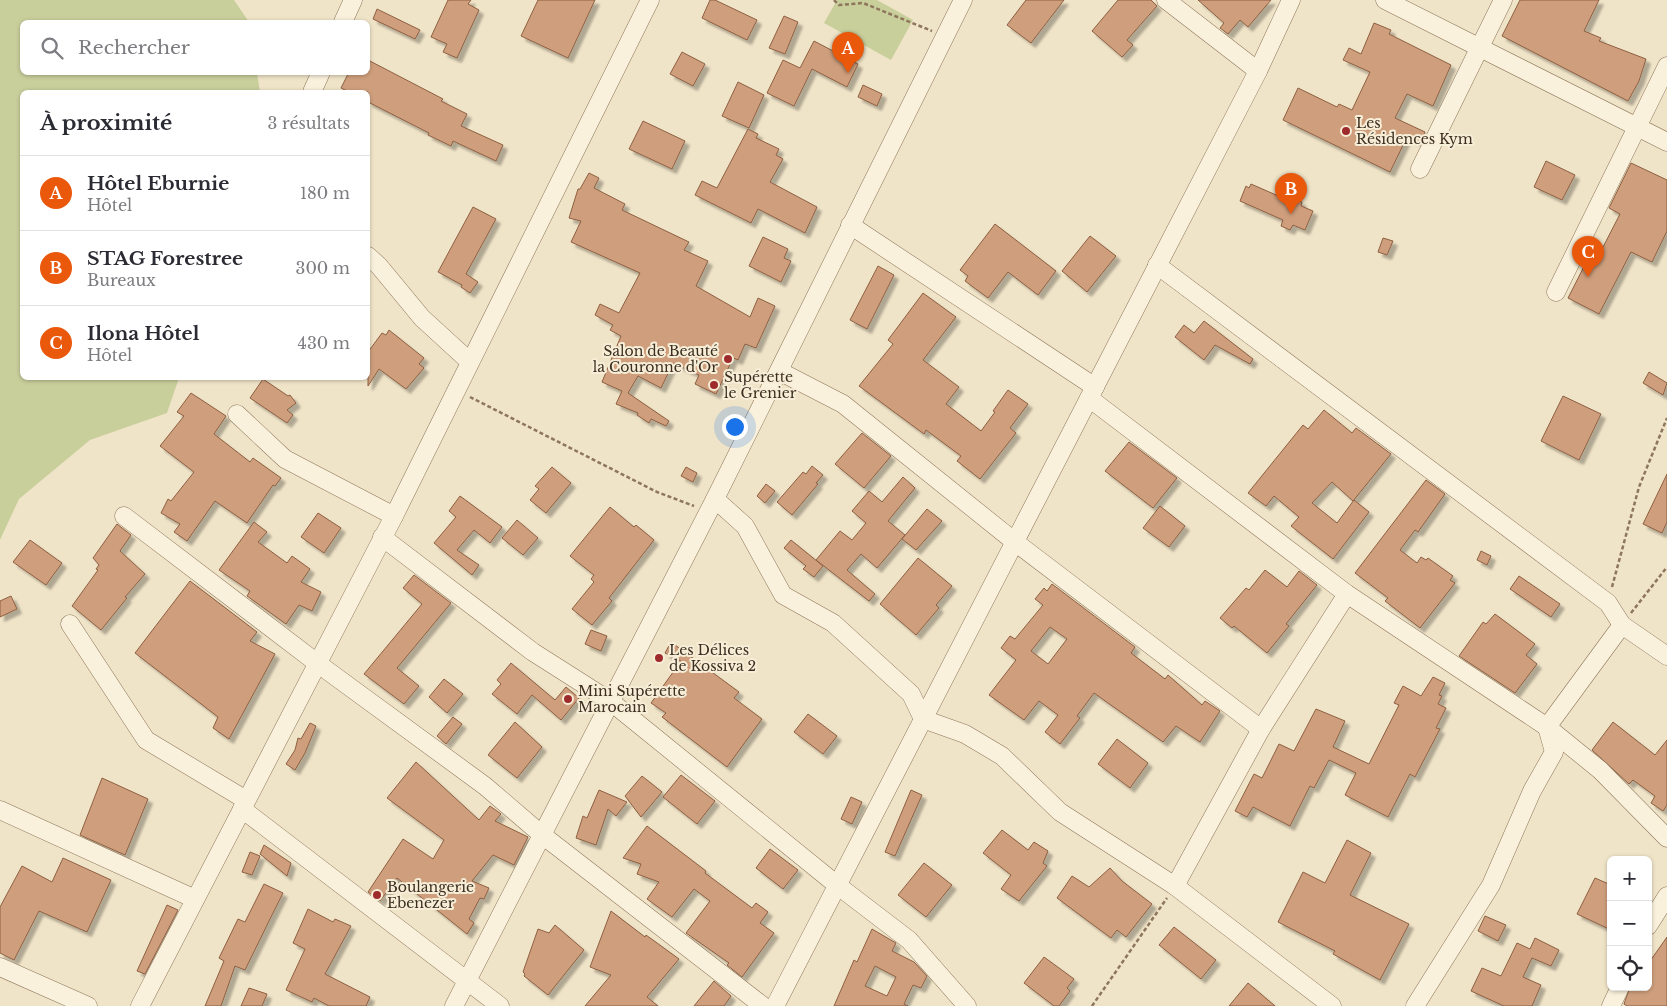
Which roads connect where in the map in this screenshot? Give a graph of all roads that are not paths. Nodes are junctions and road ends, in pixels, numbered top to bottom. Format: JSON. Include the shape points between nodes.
{"nodes":[{"id":1,"x":353,"y":0,"type":"edge"},
{"id":2,"x":650,"y":0,"type":"edge"},
{"id":3,"x":963,"y":0,"type":"edge"},
{"id":4,"x":1166,"y":0,"type":"edge"},
{"id":5,"x":1291,"y":0,"type":"edge"},
{"id":6,"x":1385,"y":0,"type":"edge"},
{"id":7,"x":1503,"y":0,"type":"edge"},
{"id":8,"x":344,"y":20,"type":"edge"},
{"id":9,"x":1479,"y":48,"type":"junction"},
{"id":10,"x":1667,"y":66,"type":"edge"},
{"id":11,"x":1258,"y":71,"type":"junction"},
{"id":12,"x":319,"y":75,"type":"edge"},
{"id":13,"x":313,"y":90,"type":"edge"},
{"id":14,"x":1637,"y":127,"type":"junction"},
{"id":15,"x":1667,"y":142,"type":"edge"},
{"id":16,"x":1420,"y":169,"type":"dead end"},
{"id":17,"x":850,"y":225,"type":"junction"},
{"id":18,"x":370,"y":258,"type":"edge"},
{"id":19,"x":1157,"y":266,"type":"junction"},
{"id":20,"x":1556,"y":292,"type":"dead end"},
{"id":21,"x":469,"y":361,"type":"junction"},
{"id":22,"x":778,"y":371,"type":"junction"},
{"id":23,"x":1092,"y":392,"type":"junction"},
{"id":24,"x":237,"y":414,"type":"dead end"},
{"id":25,"x":712,"y":505,"type":"junction"},
{"id":26,"x":124,"y":516,"type":"dead end"},
{"id":27,"x":394,"y":516,"type":"junction"},
{"id":28,"x":382,"y":537,"type":"junction"},
{"id":29,"x":1014,"y":542,"type":"junction"},
{"id":30,"x":1346,"y":594,"type":"junction"},
{"id":31,"x":70,"y":624,"type":"dead end"},
{"id":32,"x":1622,"y":625,"type":"junction"},
{"id":33,"x":1667,"y":656,"type":"edge"},
{"id":34,"x":317,"y":663,"type":"junction"},
{"id":35,"x":610,"y":701,"type":"junction"},
{"id":36,"x":924,"y":719,"type":"junction"},
{"id":37,"x":1547,"y":727,"type":"junction"},
{"id":38,"x":1261,"y":729,"type":"junction"},
{"id":39,"x":244,"y":805,"type":"junction"},
{"id":40,"x":0,"y":810,"type":"edge"},
{"id":41,"x":541,"y":834,"type":"junction"},
{"id":42,"x":1667,"y":838,"type":"edge"},
{"id":43,"x":837,"y":884,"type":"junction"},
{"id":44,"x":1175,"y":886,"type":"junction"},
{"id":45,"x":1667,"y":896,"type":"edge"},
{"id":46,"x":195,"y":899,"type":"junction"},
{"id":47,"x":1652,"y":920,"type":"edge"},
{"id":48,"x":0,"y":967,"type":"edge"},
{"id":49,"x":467,"y":981,"type":"junction"},
{"id":50,"x":1618,"y":991,"type":"edge"},
{"id":51,"x":88,"y":1006,"type":"edge"},
{"id":52,"x":140,"y":1006,"type":"edge"},
{"id":53,"x":454,"y":1006,"type":"edge"},
{"id":54,"x":500,"y":1006,"type":"edge"},
{"id":55,"x":763,"y":1006,"type":"edge"},
{"id":56,"x":775,"y":1006,"type":"edge"},
{"id":57,"x":967,"y":1006,"type":"edge"},
{"id":58,"x":1332,"y":1006,"type":"edge"},
{"id":59,"x":1415,"y":1006,"type":"edge"},
{"id":60,"x":1612,"y":1006,"type":"edge"}],
"edges":[{"from":1,"to":8,"type":"street"},
{"from":2,"to":21,"type":"street"},
{"from":3,"to":17,"type":"street"},
{"from":4,"to":11,"type":"street"},
{"from":5,"to":11,"type":"street"},
{"from":6,"to":9,"type":"street"},
{"from":7,"to":9,"type":"street"},
{"from":9,"to":14,"type":"street"},
{"from":9,"to":16,"type":"street"},
{"from":10,"to":14,"type":"street"},
{"from":11,"to":19,"type":"street"},
{"from":12,"to":13,"type":"street"},
{"from":14,"to":15,"type":"street"},
{"from":14,"to":20,"type":"street"},
{"from":17,"to":22,"type":"street"},
{"from":17,"to":23,"type":"street"},
{"from":18,"to":21,"type":"street","via":[[422,318]]},
{"from":19,"to":23,"type":"street"},
{"from":19,"to":32,"type":"street","via":[[1608,603]]},
{"from":21,"to":27,"type":"street"},
{"from":22,"to":25,"type":"street"},
{"from":22,"to":29,"type":"street","via":[[843,404]]},
{"from":23,"to":29,"type":"street"},
{"from":23,"to":30,"type":"street"},
{"from":24,"to":27,"type":"street","via":[[285,459]]},
{"from":25,"to":35,"type":"street"},
{"from":25,"to":36,"type":"street","via":[[745,526],[783,595],[833,622],[911,694]]},
{"from":26,"to":34,"type":"street"},
{"from":27,"to":28,"type":"street"},
{"from":28,"to":34,"type":"street"},
{"from":28,"to":35,"type":"street","via":[[533,652]]},
{"from":29,"to":36,"type":"street"},
{"from":29,"to":38,"type":"street"},
{"from":30,"to":37,"type":"street"},
{"from":30,"to":38,"type":"street"},
{"from":31,"to":39,"type":"street","via":[[146,740]]},
{"from":32,"to":33,"type":"street"},
{"from":32,"to":37,"type":"street"},
{"from":34,"to":39,"type":"street"},
{"from":34,"to":41,"type":"street","via":[[485,786]]},
{"from":35,"to":41,"type":"street"},
{"from":35,"to":43,"type":"street"},
{"from":36,"to":43,"type":"street"},
{"from":36,"to":44,"type":"street","via":[[965,734],[1002,756],[1060,812]]},
{"from":37,"to":42,"type":"street","via":[[1600,770]]},
{"from":37,"to":59,"type":"street","via":[[1554,752],[1532,791],[1491,885]]},
{"from":38,"to":44,"type":"street"},
{"from":39,"to":46,"type":"street"},
{"from":39,"to":49,"type":"street"},
{"from":40,"to":46,"type":"street"},
{"from":41,"to":49,"type":"street"},
{"from":41,"to":55,"type":"street"},
{"from":43,"to":56,"type":"street"},
{"from":43,"to":57,"type":"street","via":[[909,940]]},
{"from":44,"to":58,"type":"street"},
{"from":45,"to":47,"type":"street"},
{"from":46,"to":52,"type":"street"},
{"from":48,"to":51,"type":"street"},
{"from":49,"to":53,"type":"street"},
{"from":49,"to":54,"type":"street"},
{"from":50,"to":60,"type":"street"}]}
